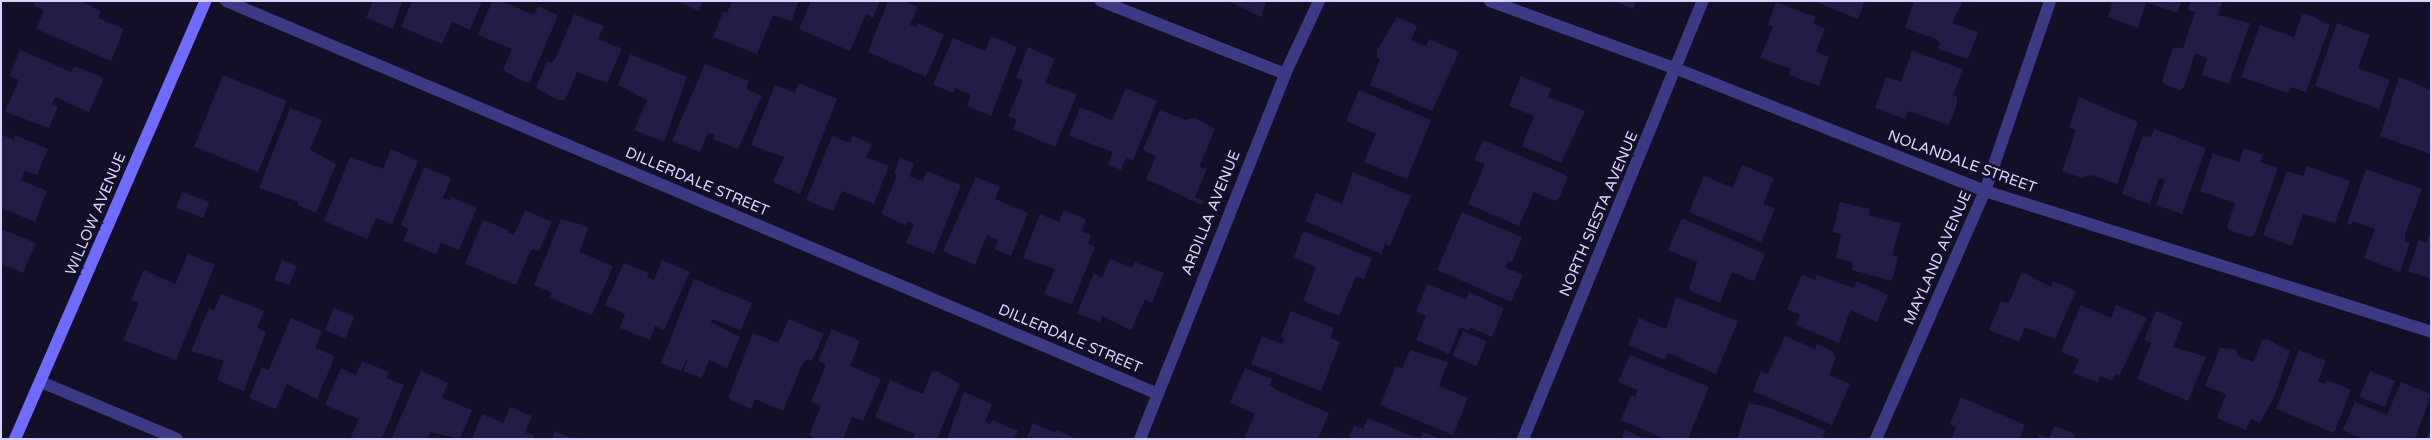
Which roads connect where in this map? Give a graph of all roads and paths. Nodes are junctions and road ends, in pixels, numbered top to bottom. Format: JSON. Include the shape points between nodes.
{"nodes":[{"id":1,"x":205,"y":1,"type":"edge"},
{"id":2,"x":226,"y":1,"type":"edge"},
{"id":3,"x":1101,"y":1,"type":"edge"},
{"id":4,"x":1319,"y":1,"type":"edge"},
{"id":5,"x":1490,"y":1,"type":"edge"},
{"id":6,"x":1703,"y":1,"type":"edge"},
{"id":7,"x":2050,"y":1,"type":"edge"},
{"id":8,"x":1677,"y":69,"type":"junction"},
{"id":9,"x":1285,"y":74,"type":"junction"},
{"id":10,"x":1985,"y":191,"type":"junction"},
{"id":11,"x":2431,"y":332,"type":"edge"},
{"id":12,"x":40,"y":382,"type":"junction"},
{"id":13,"x":1156,"y":393,"type":"junction"},
{"id":14,"x":14,"y":439,"type":"edge"},
{"id":15,"x":177,"y":439,"type":"edge"},
{"id":16,"x":1140,"y":439,"type":"edge"},
{"id":17,"x":1523,"y":439,"type":"edge"},
{"id":18,"x":1876,"y":439,"type":"edge"}],
"edges":[{"from":1,"to":12,"type":"street","name":"WILLOW AVENUE"},
{"from":2,"to":13,"type":"street","name":"DILLERDALE STREET"},
{"from":3,"to":9,"type":"street"},
{"from":4,"to":9,"type":"street","name":"ARDILLA AVENUE"},
{"from":5,"to":8,"type":"street","name":"NOLANDALE STREET"},
{"from":6,"to":8,"type":"street","name":"NORTH SIESTA AVENUE"},
{"from":7,"to":10,"type":"street","name":"MAYLAND AVENUE"},
{"from":8,"to":10,"type":"street","name":"NOLANDALE STREET"},
{"from":8,"to":17,"type":"street","name":"NORTH SIESTA AVENUE"},
{"from":9,"to":13,"type":"street","name":"ARDILLA AVENUE"},
{"from":10,"to":11,"type":"street","name":"NOLANDALE STREET"},
{"from":10,"to":18,"type":"street","name":"MAYLAND AVENUE"},
{"from":12,"to":14,"type":"street","name":"WILLOW AVENUE"},
{"from":12,"to":15,"type":"street"},
{"from":13,"to":16,"type":"street","name":"ARDILLA AVENUE"}]}
